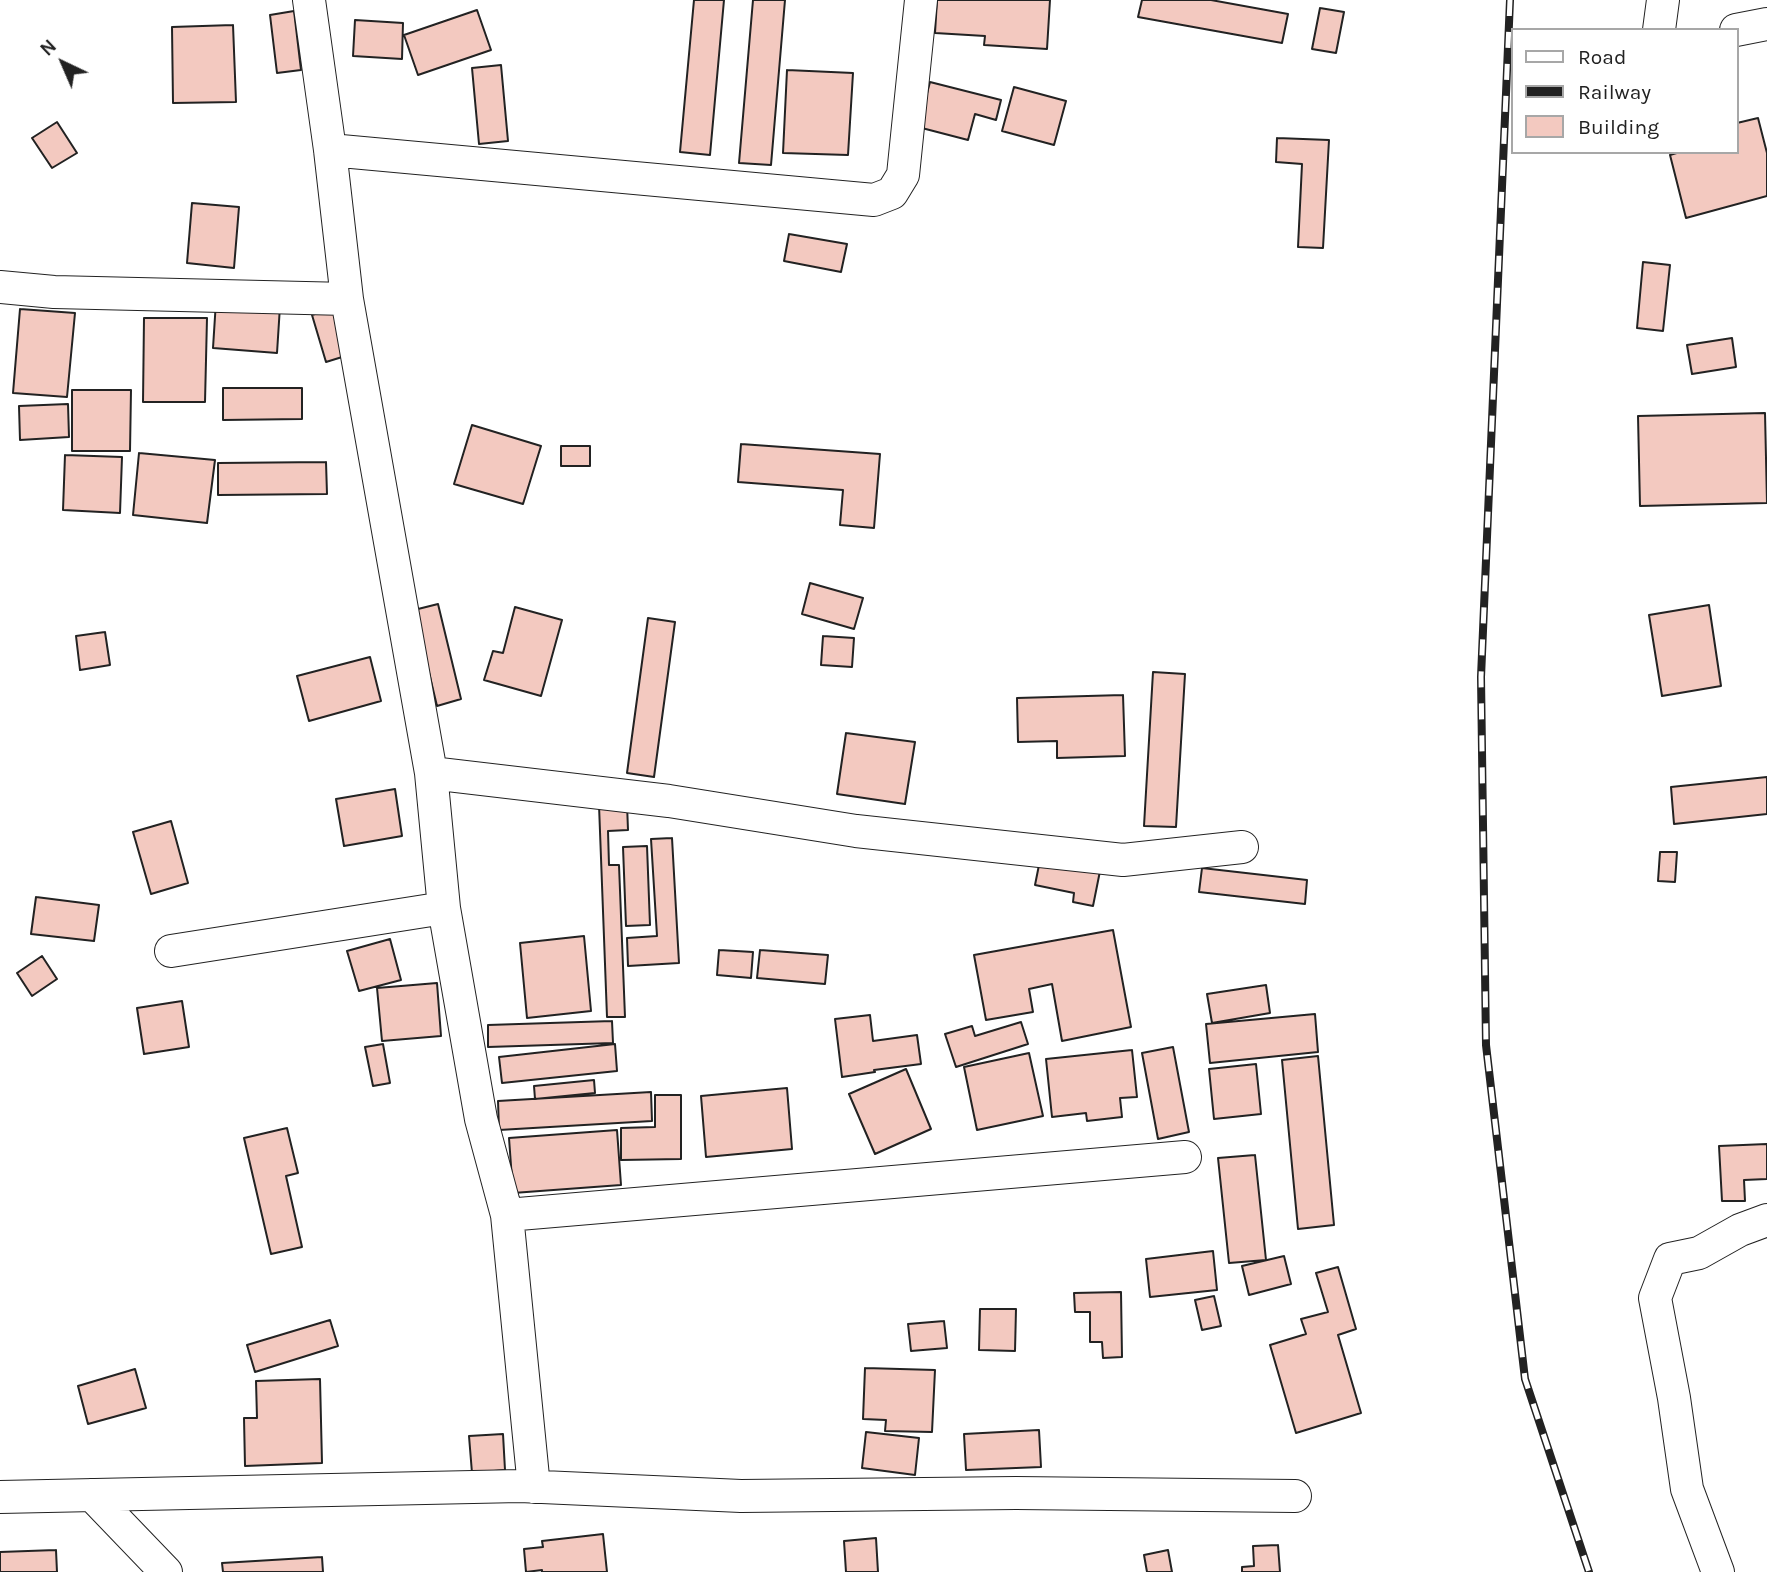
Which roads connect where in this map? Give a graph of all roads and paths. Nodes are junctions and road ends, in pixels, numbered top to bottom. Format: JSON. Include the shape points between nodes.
{"nodes":[{"id":1,"x":309,"y":0,"type":"edge"},
{"id":2,"x":921,"y":0,"type":"edge"},
{"id":3,"x":1663,"y":0,"type":"edge"},
{"id":4,"x":1767,"y":24,"type":"edge"},
{"id":5,"x":1659,"y":28,"type":"edge"},
{"id":6,"x":1739,"y":29,"type":"edge"},
{"id":7,"x":331,"y":150,"type":"junction"},
{"id":8,"x":0,"y":287,"type":"edge"},
{"id":9,"x":347,"y":299,"type":"junction"},
{"id":10,"x":431,"y":773,"type":"junction"},
{"id":11,"x":1242,"y":847,"type":"dead end"},
{"id":12,"x":444,"y":908,"type":"junction"},
{"id":13,"x":172,"y":951,"type":"dead end"},
{"id":14,"x":1185,"y":1157,"type":"dead end"},
{"id":15,"x":507,"y":1215,"type":"junction"},
{"id":16,"x":1767,"y":1220,"type":"edge"},
{"id":17,"x":534,"y":1487,"type":"junction"},
{"id":18,"x":92,"y":1495,"type":"junction"},
{"id":19,"x":1295,"y":1496,"type":"dead end"},
{"id":20,"x":0,"y":1497,"type":"edge"},
{"id":21,"x":166,"y":1572,"type":"edge"},
{"id":22,"x":1718,"y":1572,"type":"edge"}],
"edges":[{"from":1,"to":7,"type":"street"},
{"from":2,"to":7,"type":"street","via":[[903,175],[892,193],[874,200]]},
{"from":3,"to":5,"type":"street"},
{"from":4,"to":6,"type":"street"},
{"from":7,"to":9,"type":"street"},
{"from":8,"to":9,"type":"street"},
{"from":9,"to":10,"type":"street"},
{"from":10,"to":11,"type":"street","via":[[669,801],[856,831],[1123,860]]},
{"from":10,"to":12,"type":"street"},
{"from":12,"to":13,"type":"street"},
{"from":12,"to":15,"type":"street","via":[[481,1119]]},
{"from":14,"to":15,"type":"street"},
{"from":15,"to":17,"type":"street"},
{"from":16,"to":22,"type":"street","via":[[1699,1253],[1670,1259],[1655,1298],[1687,1489]]},
{"from":17,"to":18,"type":"street"},
{"from":17,"to":19,"type":"street","via":[[741,1496]]},
{"from":18,"to":20,"type":"street"},
{"from":18,"to":21,"type":"street"}]}
